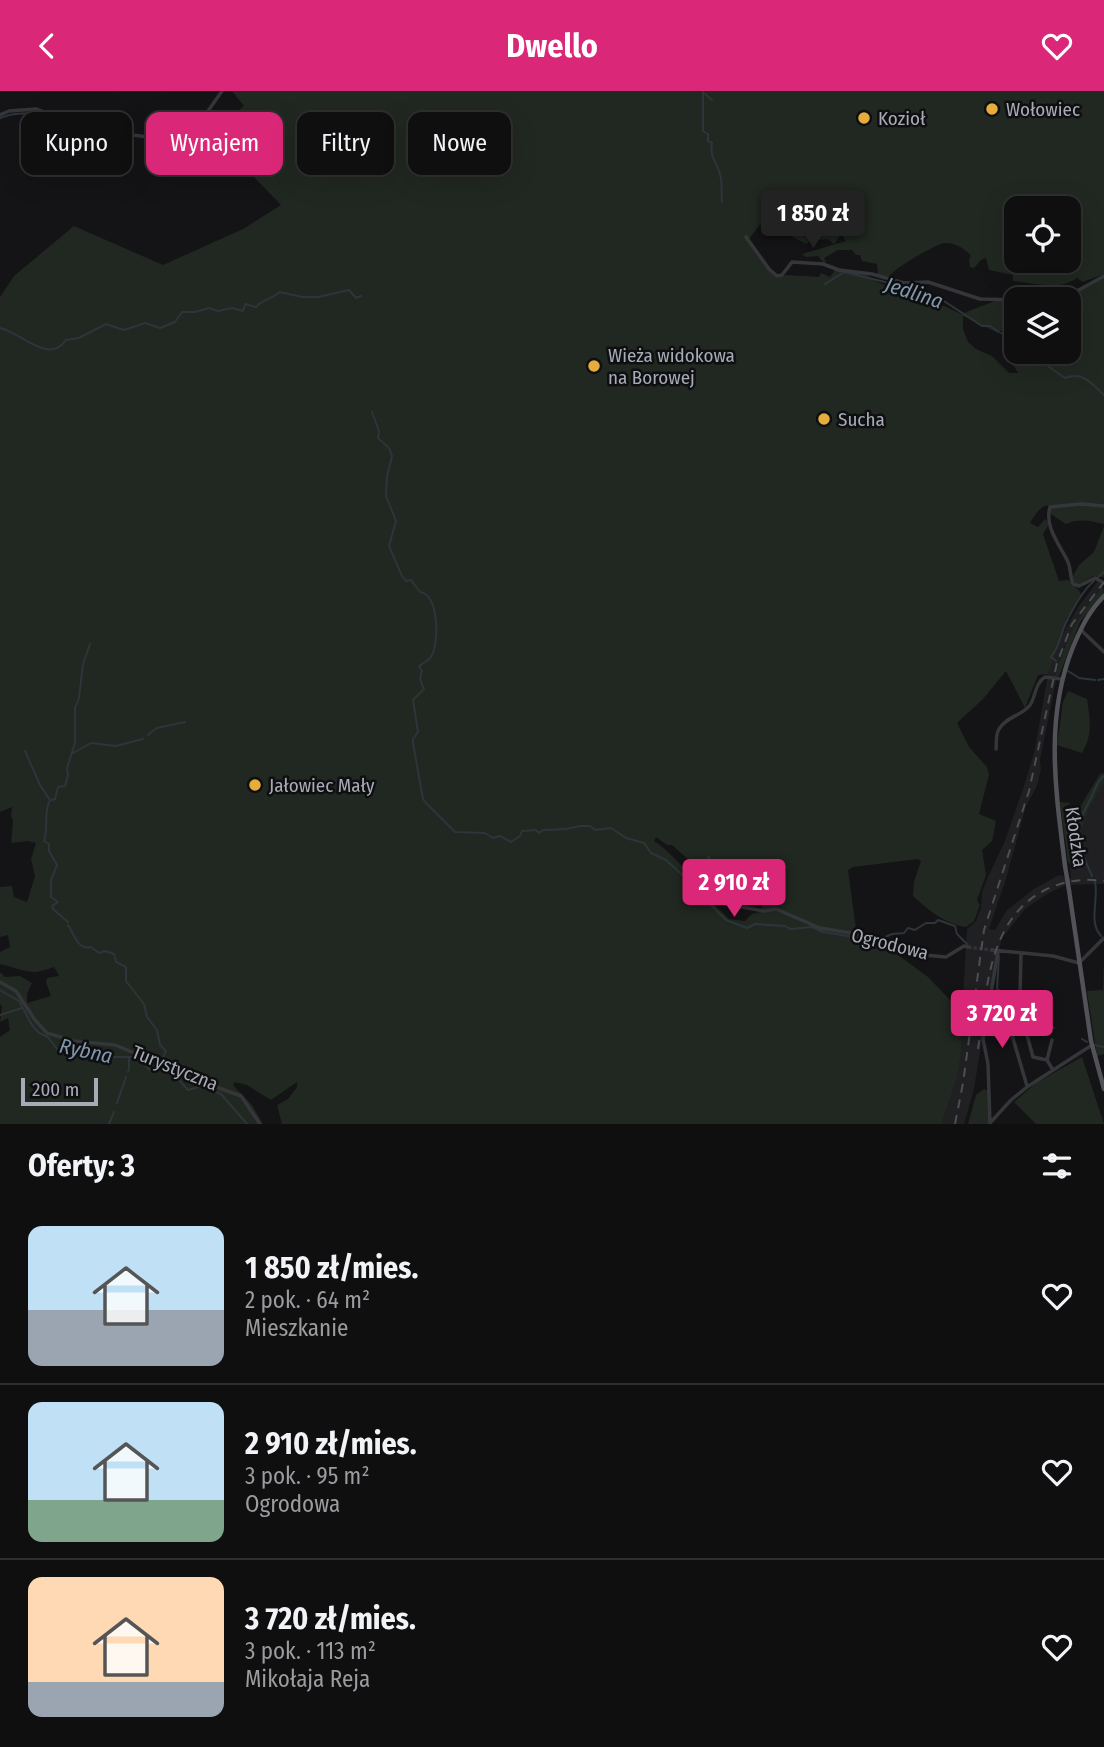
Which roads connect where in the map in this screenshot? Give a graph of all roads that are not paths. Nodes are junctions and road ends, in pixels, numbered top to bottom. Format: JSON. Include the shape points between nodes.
{"nodes":[{"id":1,"x":222,"y":91,"type":"edge"},
{"id":2,"x":0,"y":115,"type":"edge"},
{"id":3,"x":746,"y":237,"type":"dead end"},
{"id":4,"x":1104,"y":276,"type":"edge"},
{"id":5,"x":1081,"y":288,"type":"edge"},
{"id":6,"x":1004,"y":300,"type":"edge"},
{"id":7,"x":1104,"y":506,"type":"edge"},
{"id":8,"x":1104,"y":583,"type":"edge"},
{"id":9,"x":1104,"y":596,"type":"edge"},
{"id":10,"x":1081,"y":630,"type":"junction"},
{"id":11,"x":1104,"y":652,"type":"edge"},
{"id":12,"x":1062,"y":680,"type":"junction"},
{"id":13,"x":996,"y":750,"type":"dead end"},
{"id":14,"x":698,"y":880,"type":"dead end"},
{"id":15,"x":1104,"y":938,"type":"edge"},
{"id":16,"x":968,"y":947,"type":"tunnel mouth"},
{"id":17,"x":992,"y":950,"type":"tunnel mouth"},
{"id":18,"x":999,"y":952,"type":"junction"},
{"id":19,"x":1021,"y":954,"type":"junction"},
{"id":20,"x":1079,"y":963,"type":"junction"},
{"id":21,"x":0,"y":982,"type":"edge"},
{"id":22,"x":1034,"y":1003,"type":"dead end"},
{"id":23,"x":1008,"y":1006,"type":"dead end"},
{"id":24,"x":1027,"y":1035,"type":"dead end"},
{"id":25,"x":1052,"y":1040,"type":"dead end"},
{"id":26,"x":1092,"y":1045,"type":"junction"},
{"id":27,"x":1047,"y":1060,"type":"junction"},
{"id":28,"x":1053,"y":1069,"type":"junction"},
{"id":29,"x":1027,"y":1087,"type":"junction"},
{"id":30,"x":1104,"y":1089,"type":"edge"},
{"id":31,"x":990,"y":1123,"type":"edge"},
{"id":32,"x":260,"y":1124,"type":"edge"}],
"edges":[{"from":1,"to":2,"type":"street","via":[[194,131],[174,140],[132,135],[36,109]]},
{"from":3,"to":6,"type":"street","via":[[775,275],[782,275],[792,262],[823,264],[904,283],[935,283],[980,299]]},
{"from":4,"to":5,"type":"street"},
{"from":7,"to":8,"type":"street","via":[[1050,507],[1048,517],[1073,584],[1095,578]]},
{"from":9,"to":10,"type":"main road","name":"Kłodzka"},
{"from":10,"to":11,"type":"street"},
{"from":10,"to":12,"type":"main road","name":"Kłodzka"},
{"from":12,"to":13,"type":"street","via":[[1039,680],[1029,706],[1008,719],[996,734]]},
{"from":12,"to":20,"type":"main road","name":"Kłodzka","bridge":true,"via":[[1053,753]]},
{"from":14,"to":16,"type":"street","name":"Ogrodowa","via":[[725,904],[776,909],[820,928],[876,940],[913,954],[946,957]]},
{"from":15,"to":20,"type":"street"},
{"from":17,"to":18,"type":"street"},
{"from":18,"to":19,"type":"street"},
{"from":18,"to":31,"type":"street","via":[[983,1039]]},
{"from":19,"to":20,"type":"street"},
{"from":19,"to":22,"type":"street","via":[[1020,995]]},
{"from":20,"to":26,"type":"main road","name":"Kłodzka"},
{"from":21,"to":32,"type":"street","name":"Turystyczna","via":[[16,991],[47,1033],[115,1045],[167,1061],[191,1078],[238,1094]]},
{"from":23,"to":29,"type":"street"},
{"from":24,"to":27,"type":"street","via":[[1033,1057]]},
{"from":25,"to":27,"type":"street"},
{"from":26,"to":28,"type":"street"},
{"from":26,"to":30,"type":"main road","name":"Kłodzka"},
{"from":27,"to":28,"type":"street"},
{"from":28,"to":29,"type":"street"},
{"from":29,"to":31,"type":"street"}]}
